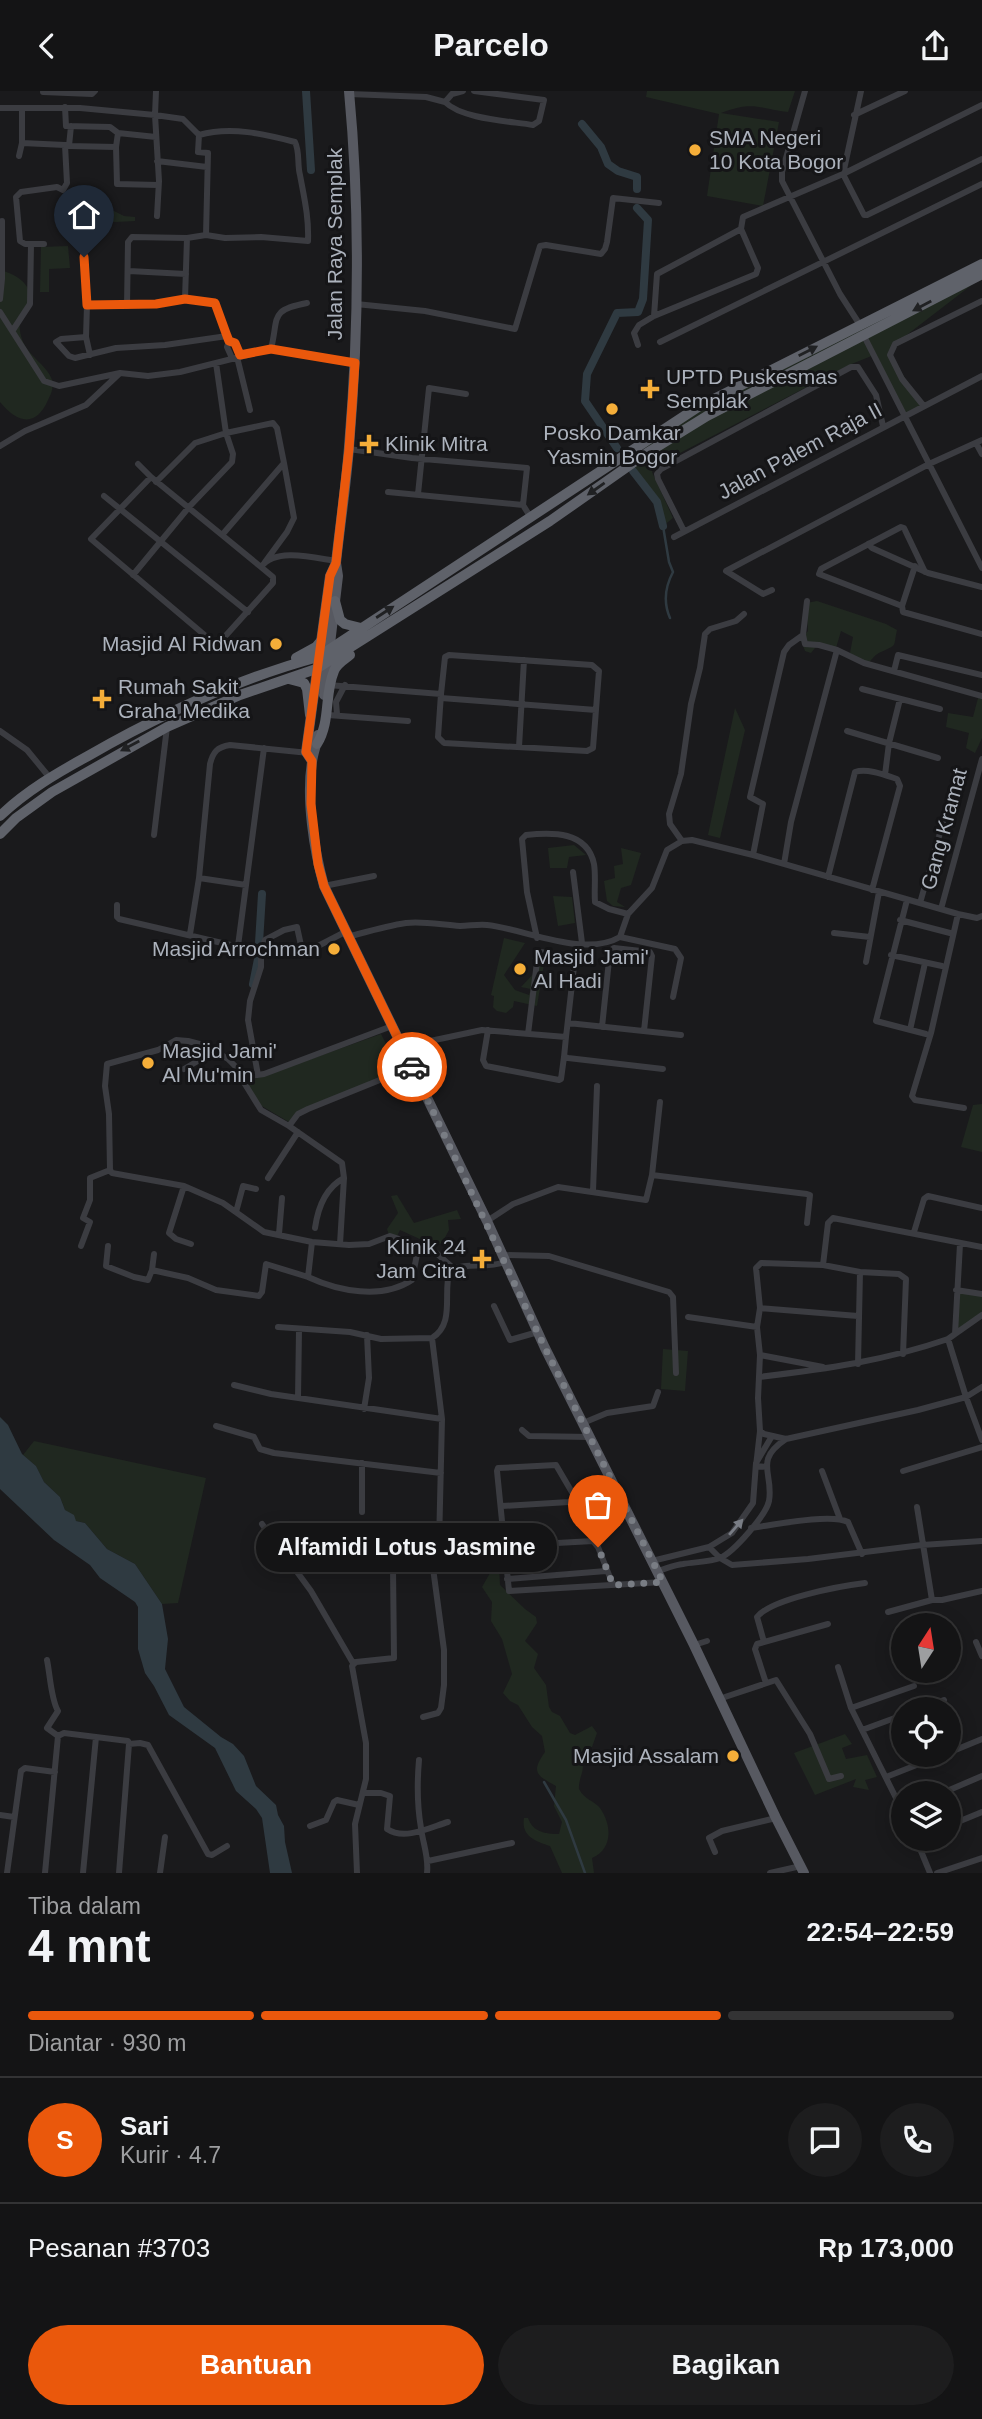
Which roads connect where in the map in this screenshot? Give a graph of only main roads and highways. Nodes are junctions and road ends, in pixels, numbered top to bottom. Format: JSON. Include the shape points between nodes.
{"nodes":[{"id":1,"x":349,"y":92,"type":"edge"},
{"id":2,"x":982,"y":264,"type":"edge"},
{"id":3,"x":982,"y":274,"type":"edge"},
{"id":4,"x":862,"y":331,"type":"junction"},
{"id":5,"x":641,"y":443,"type":"junction"},
{"id":6,"x":648,"y":453,"type":"junction"},
{"id":7,"x":336,"y":562,"type":"junction"},
{"id":8,"x":335,"y":601,"type":"junction"},
{"id":9,"x":400,"y":617,"type":"junction"},
{"id":10,"x":361,"y":628,"type":"junction"},
{"id":11,"x":322,"y":656,"type":"junction"},
{"id":12,"x":279,"y":680,"type":"junction"},
{"id":13,"x":328,"y":685,"type":"junction"},
{"id":14,"x":310,"y":715,"type":"junction"},
{"id":15,"x":312,"y":752,"type":"junction"},
{"id":16,"x":0,"y":816,"type":"edge"},
{"id":17,"x":0,"y":834,"type":"edge"},
{"id":18,"x":802,"y":1870,"type":"edge"}],
"edges":[{"from":1,"to":7,"type":"main road","name":"Jalan Raya Semplak","via":[[354,142],[355,363]]},
{"from":2,"to":4,"type":"highway"},
{"from":3,"to":4,"type":"highway","one_way":true},
{"from":5,"to":4,"type":"highway","one_way":true,"via":[[698,407]]},
{"from":4,"to":6,"type":"highway"},
{"from":5,"to":6,"type":"highway"},
{"from":10,"to":5,"type":"highway","one_way":true},
{"from":6,"to":9,"type":"highway","one_way":true},
{"from":7,"to":8,"type":"main road","name":"Jalan Raya Semplak"},
{"from":7,"to":11,"type":"main road","name":"Jalan Raya Semplak","via":[[330,576]]},
{"from":8,"to":10,"type":"highway","via":[[340,621]]},
{"from":8,"to":11,"type":"main road","name":"Jalan Raya Semplak"},
{"from":9,"to":11,"type":"highway"},
{"from":9,"to":13,"type":"highway","via":[[340,662]]},
{"from":10,"to":11,"type":"highway"},
{"from":11,"to":12,"type":"highway"},
{"from":11,"to":13,"type":"main road"},
{"from":11,"to":14,"type":"main road"},
{"from":11,"to":16,"type":"highway","via":[[303,655],[190,703],[50,778]]},
{"from":12,"to":14,"type":"highway","via":[[304,683]]},
{"from":12,"to":17,"type":"highway","one_way":true,"via":[[167,727],[52,792]]},
{"from":13,"to":15,"type":"main road"},
{"from":13,"to":15,"type":"highway","via":[[332,714]]},
{"from":14,"to":15,"type":"main road"},
{"from":15,"to":18,"type":"main road","via":[[311,804],[324,886]]}]}
